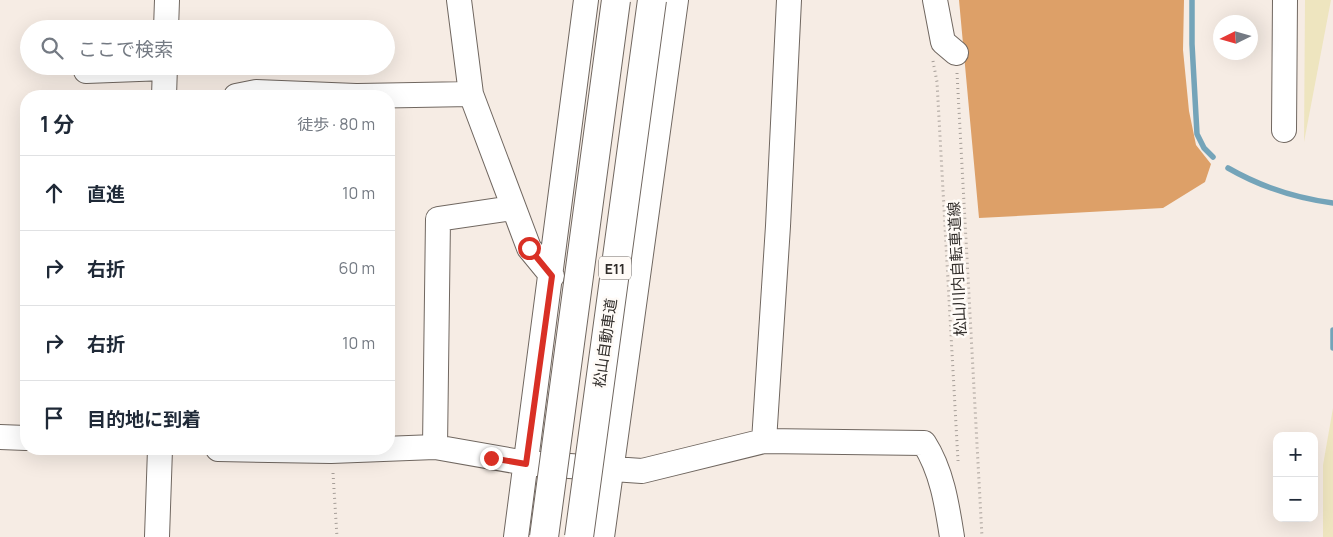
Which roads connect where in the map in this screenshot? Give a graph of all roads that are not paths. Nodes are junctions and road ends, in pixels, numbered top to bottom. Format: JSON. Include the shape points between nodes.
{"nodes":[{"id":1,"x":167,"y":0,"type":"edge"},
{"id":2,"x":459,"y":0,"type":"edge"},
{"id":3,"x":586,"y":0,"type":"edge"},
{"id":4,"x":616,"y":0,"type":"edge"},
{"id":5,"x":652,"y":0,"type":"edge"},
{"id":6,"x":676,"y":0,"type":"edge"},
{"id":7,"x":789,"y":0,"type":"edge"},
{"id":8,"x":934,"y":0,"type":"edge"},
{"id":9,"x":1285,"y":0,"type":"edge"},
{"id":10,"x":166,"y":20,"type":"edge"},
{"id":11,"x":956,"y":54,"type":"road end"},
{"id":12,"x":165,"y":75,"type":"edge"},
{"id":13,"x":164,"y":90,"type":"edge"},
{"id":14,"x":471,"y":94,"type":"junction"},
{"id":15,"x":395,"y":95,"type":"edge"},
{"id":16,"x":1284,"y":130,"type":"dead end"},
{"id":17,"x":512,"y":208,"type":"junction"},
{"id":18,"x":552,"y":276,"type":"junction"},
{"id":19,"x":0,"y":437,"type":"edge"},
{"id":20,"x":20,"y":438,"type":"edge"},
{"id":21,"x":764,"y":441,"type":"junction"},
{"id":22,"x":434,"y":447,"type":"junction"},
{"id":23,"x":395,"y":449,"type":"edge"},
{"id":24,"x":160,"y":455,"type":"edge"},
{"id":25,"x":526,"y":464,"type":"junction"},
{"id":26,"x":611,"y":471,"type":"junction"},
{"id":27,"x":157,"y":537,"type":"edge"},
{"id":28,"x":516,"y":537,"type":"edge"},
{"id":29,"x":544,"y":537,"type":"edge"},
{"id":30,"x":579,"y":537,"type":"edge"},
{"id":31,"x":602,"y":537,"type":"edge"},
{"id":32,"x":952,"y":537,"type":"edge"}],
"edges":[{"from":1,"to":10,"type":"street"},
{"from":2,"to":14,"type":"street"},
{"from":3,"to":18,"type":"street"},
{"from":4,"to":29,"type":"highway","number":"E11","bridge":true},
{"from":5,"to":30,"type":"highway","name":"松山自動車道","number":"E11","bridge":true},
{"from":6,"to":26,"type":"street"},
{"from":7,"to":21,"type":"street"},
{"from":8,"to":11,"type":"street","via":[[943,42]]},
{"from":9,"to":16,"type":"street"},
{"from":12,"to":13,"type":"street"},
{"from":14,"to":15,"type":"street"},
{"from":14,"to":17,"type":"street"},
{"from":17,"to":18,"type":"street","via":[[529,248]]},
{"from":17,"to":22,"type":"street","via":[[438,219]]},
{"from":18,"to":25,"type":"street"},
{"from":19,"to":20,"type":"street"},
{"from":21,"to":26,"type":"street","via":[[642,471]]},
{"from":21,"to":32,"type":"street","via":[[924,444],[945,496]]},
{"from":22,"to":23,"type":"street"},
{"from":22,"to":25,"type":"street"},
{"from":24,"to":27,"type":"street"},
{"from":25,"to":26,"type":"street"},
{"from":25,"to":28,"type":"street"},
{"from":26,"to":31,"type":"street"}]}
